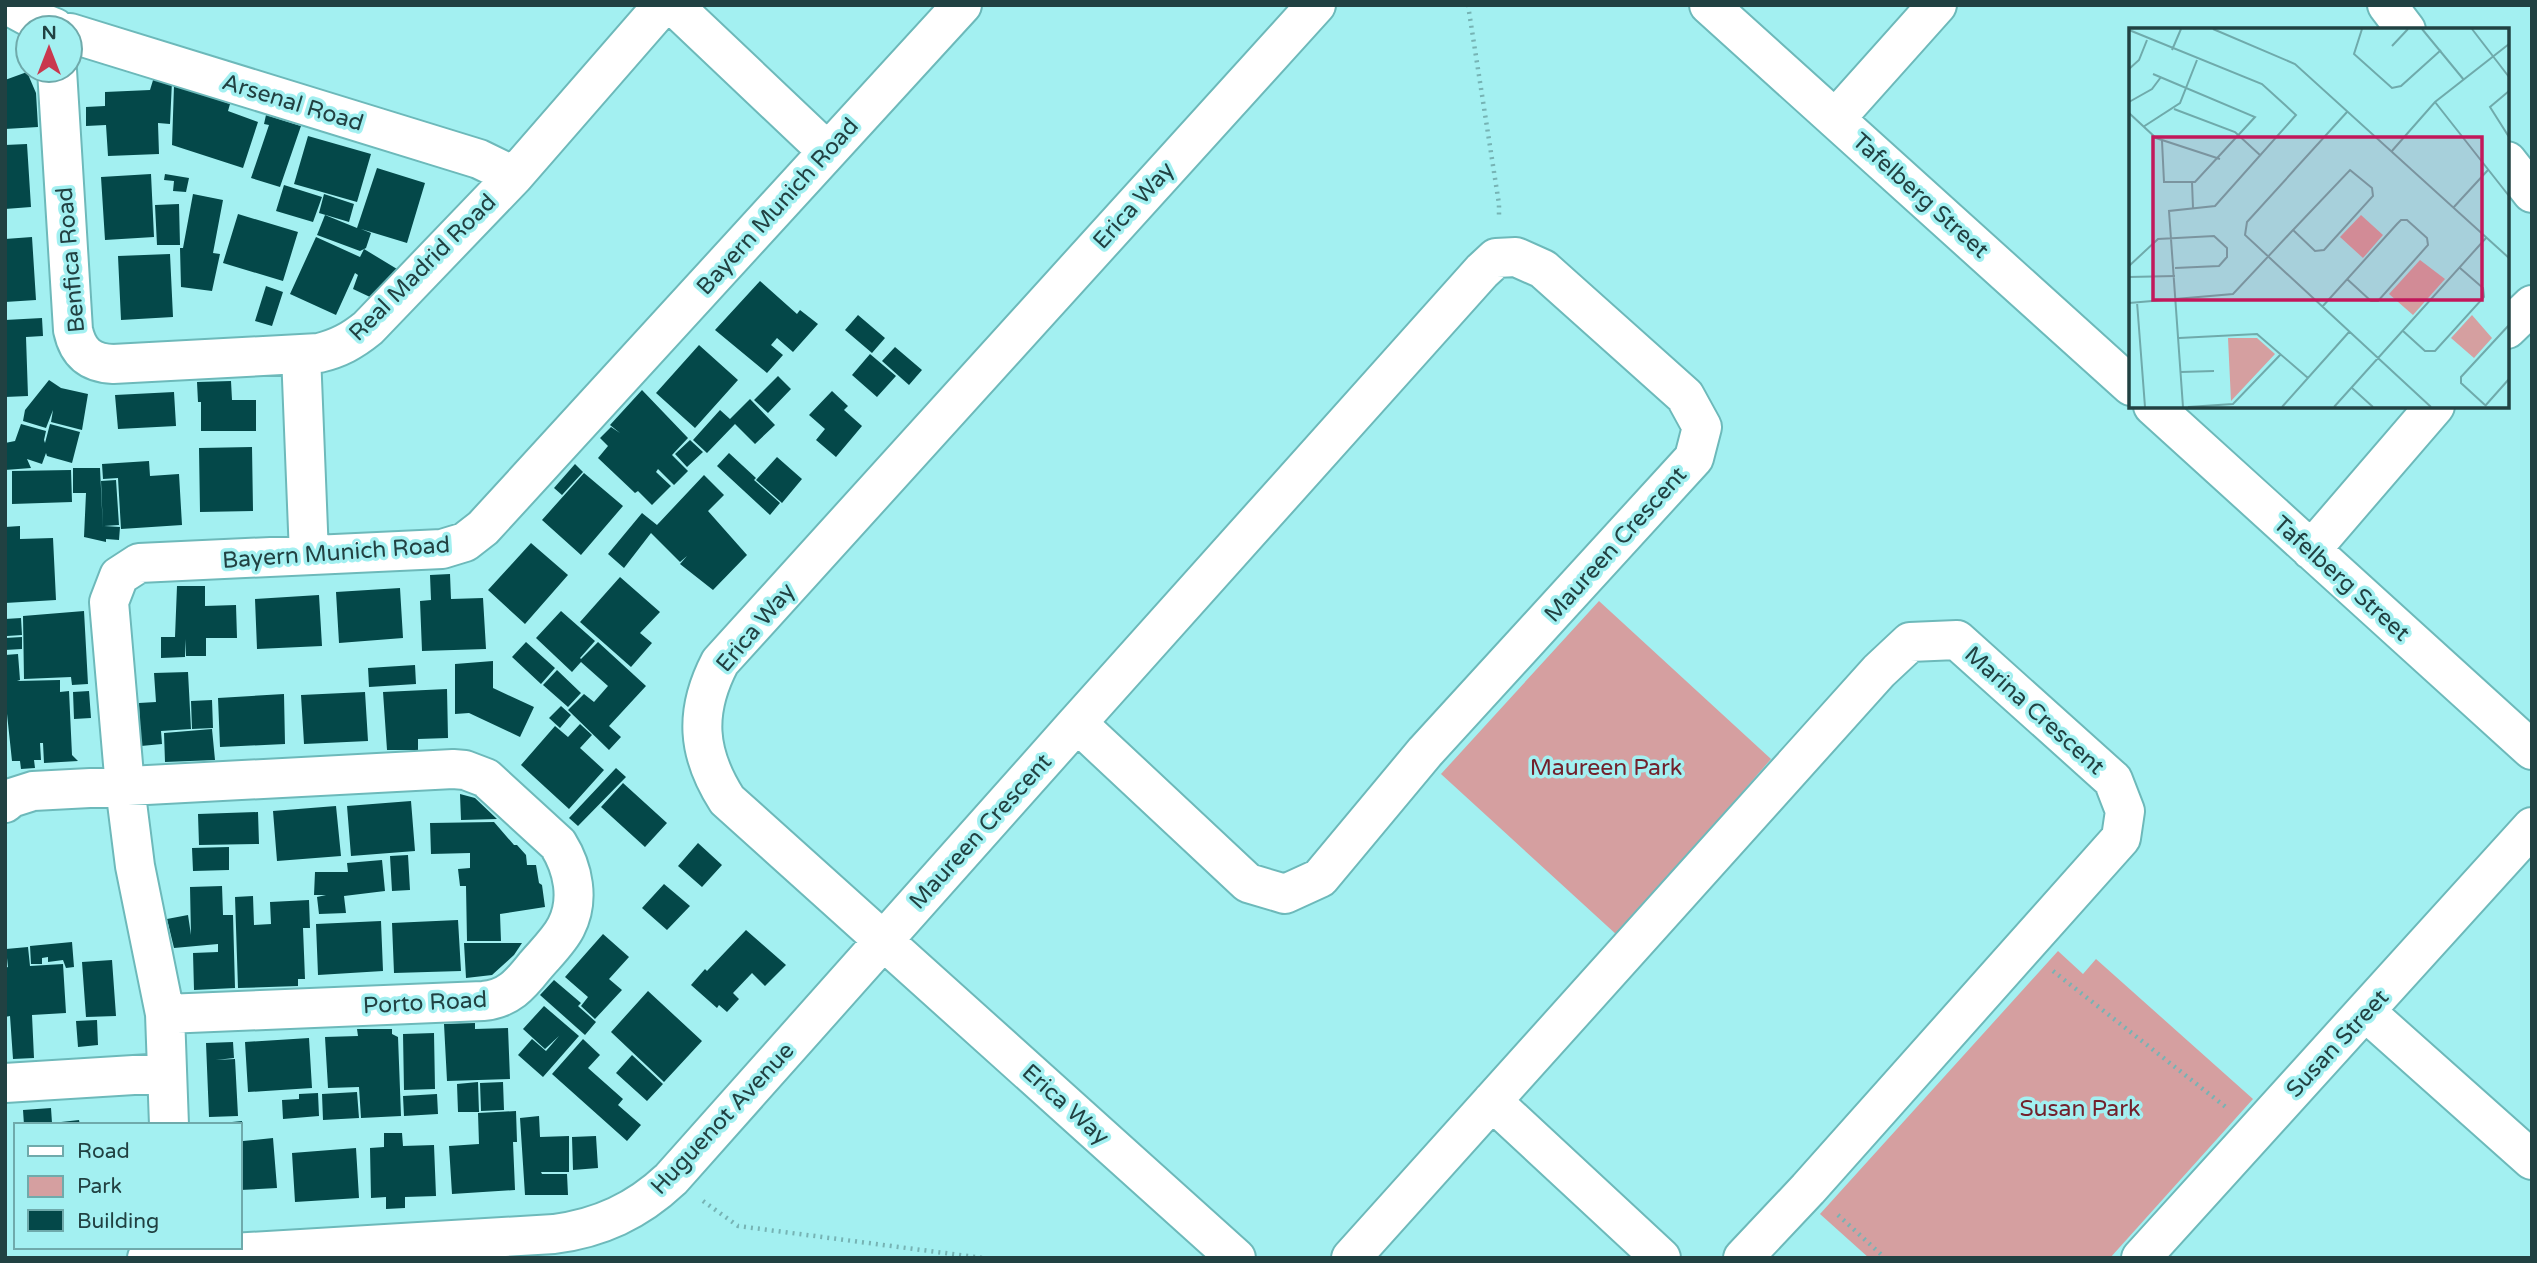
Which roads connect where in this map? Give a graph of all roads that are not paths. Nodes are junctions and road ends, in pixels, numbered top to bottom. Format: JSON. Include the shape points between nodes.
{"nodes":[{"id":1,"x":8,"y":5,"type":"edge"},
{"id":2,"x":663,"y":5,"type":"edge"},
{"id":3,"x":673,"y":5,"type":"edge"},
{"id":4,"x":962,"y":5,"type":"edge"},
{"id":5,"x":1316,"y":5,"type":"edge"},
{"id":6,"x":1709,"y":5,"type":"edge"},
{"id":7,"x":1937,"y":5,"type":"edge"},
{"id":8,"x":2388,"y":5,"type":"edge"},
{"id":9,"x":24,"y":14,"type":"edge"},
{"id":10,"x":2405,"y":28,"type":"edge"},
{"id":11,"x":84,"y":37,"type":"edge"},
{"id":12,"x":58,"y":84,"type":"edge"},
{"id":13,"x":1836,"y":118,"type":"junction"},
{"id":14,"x":827,"y":151,"type":"junction"},
{"id":15,"x":2509,"y":164,"type":"edge"},
{"id":16,"x":514,"y":176,"type":"junction"},
{"id":17,"x":2532,"y":193,"type":"edge"},
{"id":18,"x":2532,"y":305,"type":"edge"},
{"id":19,"x":2509,"y":327,"type":"edge"},
{"id":20,"x":300,"y":354,"type":"junction"},
{"id":21,"x":2129,"y":384,"type":"edge"},
{"id":22,"x":2155,"y":408,"type":"edge"},
{"id":23,"x":2433,"y":408,"type":"edge"},
{"id":24,"x":2311,"y":550,"type":"junction"},
{"id":25,"x":309,"y":555,"type":"junction"},
{"id":26,"x":1077,"y":723,"type":"junction"},
{"id":27,"x":2532,"y":750,"type":"edge"},
{"id":28,"x":125,"y":787,"type":"junction"},
{"id":29,"x":5,"y":803,"type":"edge"},
{"id":30,"x":2532,"y":827,"type":"edge"},
{"id":31,"x":883,"y":939,"type":"junction"},
{"id":32,"x":2366,"y":1012,"type":"junction"},
{"id":33,"x":165,"y":1014,"type":"junction"},
{"id":34,"x":166,"y":1073,"type":"junction"},
{"id":35,"x":5,"y":1083,"type":"edge"},
{"id":36,"x":1492,"y":1101,"type":"junction"},
{"id":37,"x":169,"y":1123,"type":"edge"},
{"id":38,"x":2532,"y":1160,"type":"edge"},
{"id":39,"x":170,"y":1255,"type":"edge"},
{"id":40,"x":1236,"y":1258,"type":"edge"},
{"id":41,"x":1351,"y":1258,"type":"edge"},
{"id":42,"x":1661,"y":1258,"type":"edge"},
{"id":43,"x":1743,"y":1258,"type":"edge"},
{"id":44,"x":2141,"y":1258,"type":"edge"}],
"edges":[{"from":1,"to":9,"type":"street"},
{"from":2,"to":16,"type":"street","name":"Real Madrid Road"},
{"from":3,"to":14,"type":"street"},
{"from":4,"to":14,"type":"street","name":"Bayern Munich Road"},
{"from":5,"to":31,"type":"street","name":"Erica Way","via":[[720,662],[711,679],[702,741],[727,800]]},
{"from":6,"to":13,"type":"street","name":"Tafelberg Street"},
{"from":7,"to":13,"type":"street"},
{"from":8,"to":10,"type":"street"},
{"from":11,"to":16,"type":"street","name":"Arsenal Road","via":[[478,159]]},
{"from":12,"to":20,"type":"street","name":"Benfica Road","via":[[73,330],[81,352],[90,360],[113,364]]},
{"from":13,"to":21,"type":"street","name":"Tafelberg Street"},
{"from":14,"to":25,"type":"street","name":"Bayern Munich Road","via":[[474,536],[442,549]]},
{"from":15,"to":17,"type":"street"},
{"from":16,"to":20,"type":"street","name":"Real Madrid Road","via":[[354,340],[319,353]]},
{"from":18,"to":19,"type":"street"},
{"from":20,"to":25,"type":"street"},
{"from":22,"to":24,"type":"street","name":"Tafelberg Street"},
{"from":23,"to":24,"type":"street"},
{"from":24,"to":27,"type":"street","name":"Tafelberg Street"},
{"from":25,"to":28,"type":"street","name":"Bayern Munich Road","via":[[139,563],[119,576],[109,602]]},
{"from":26,"to":26,"type":"street","name":"Maureen Crescent","via":[[1248,883],[1285,894],[1320,878],[1425,752],[1694,458],[1702,426],[1685,396],[1543,269],[1516,257],[1496,258]]},
{"from":26,"to":31,"type":"street","name":"Maureen Crescent"},
{"from":28,"to":29,"type":"street","name":"Porto Road","via":[[33,791]]},
{"from":28,"to":33,"type":"street","name":"Bayern Munich Road","via":[[135,866]]},
{"from":28,"to":33,"type":"street","name":"Porto Road","via":[[465,771],[486,778],[558,844],[572,873],[572,909],[566,928],[520,985],[503,997]]},
{"from":30,"to":32,"type":"street","name":"Susan Street"},
{"from":31,"to":39,"type":"street","name":"Huguenot Avenue","via":[[671,1179],[617,1218],[575,1231]]},
{"from":31,"to":40,"type":"street","name":"Erica Way"},
{"from":32,"to":38,"type":"street"},
{"from":32,"to":44,"type":"street","name":"Susan Street"},
{"from":33,"to":34,"type":"street","name":"Bayern Munich Road"},
{"from":34,"to":35,"type":"street"},
{"from":34,"to":37,"type":"street","name":"Bayern Munich Road"},
{"from":36,"to":41,"type":"street","name":"Marina Crescent"},
{"from":36,"to":42,"type":"street"},
{"from":36,"to":43,"type":"street","name":"Marina Crescent","via":[[1879,671],[1910,642],[1957,640],[2113,780],[2125,811],[2121,838]]}]}
